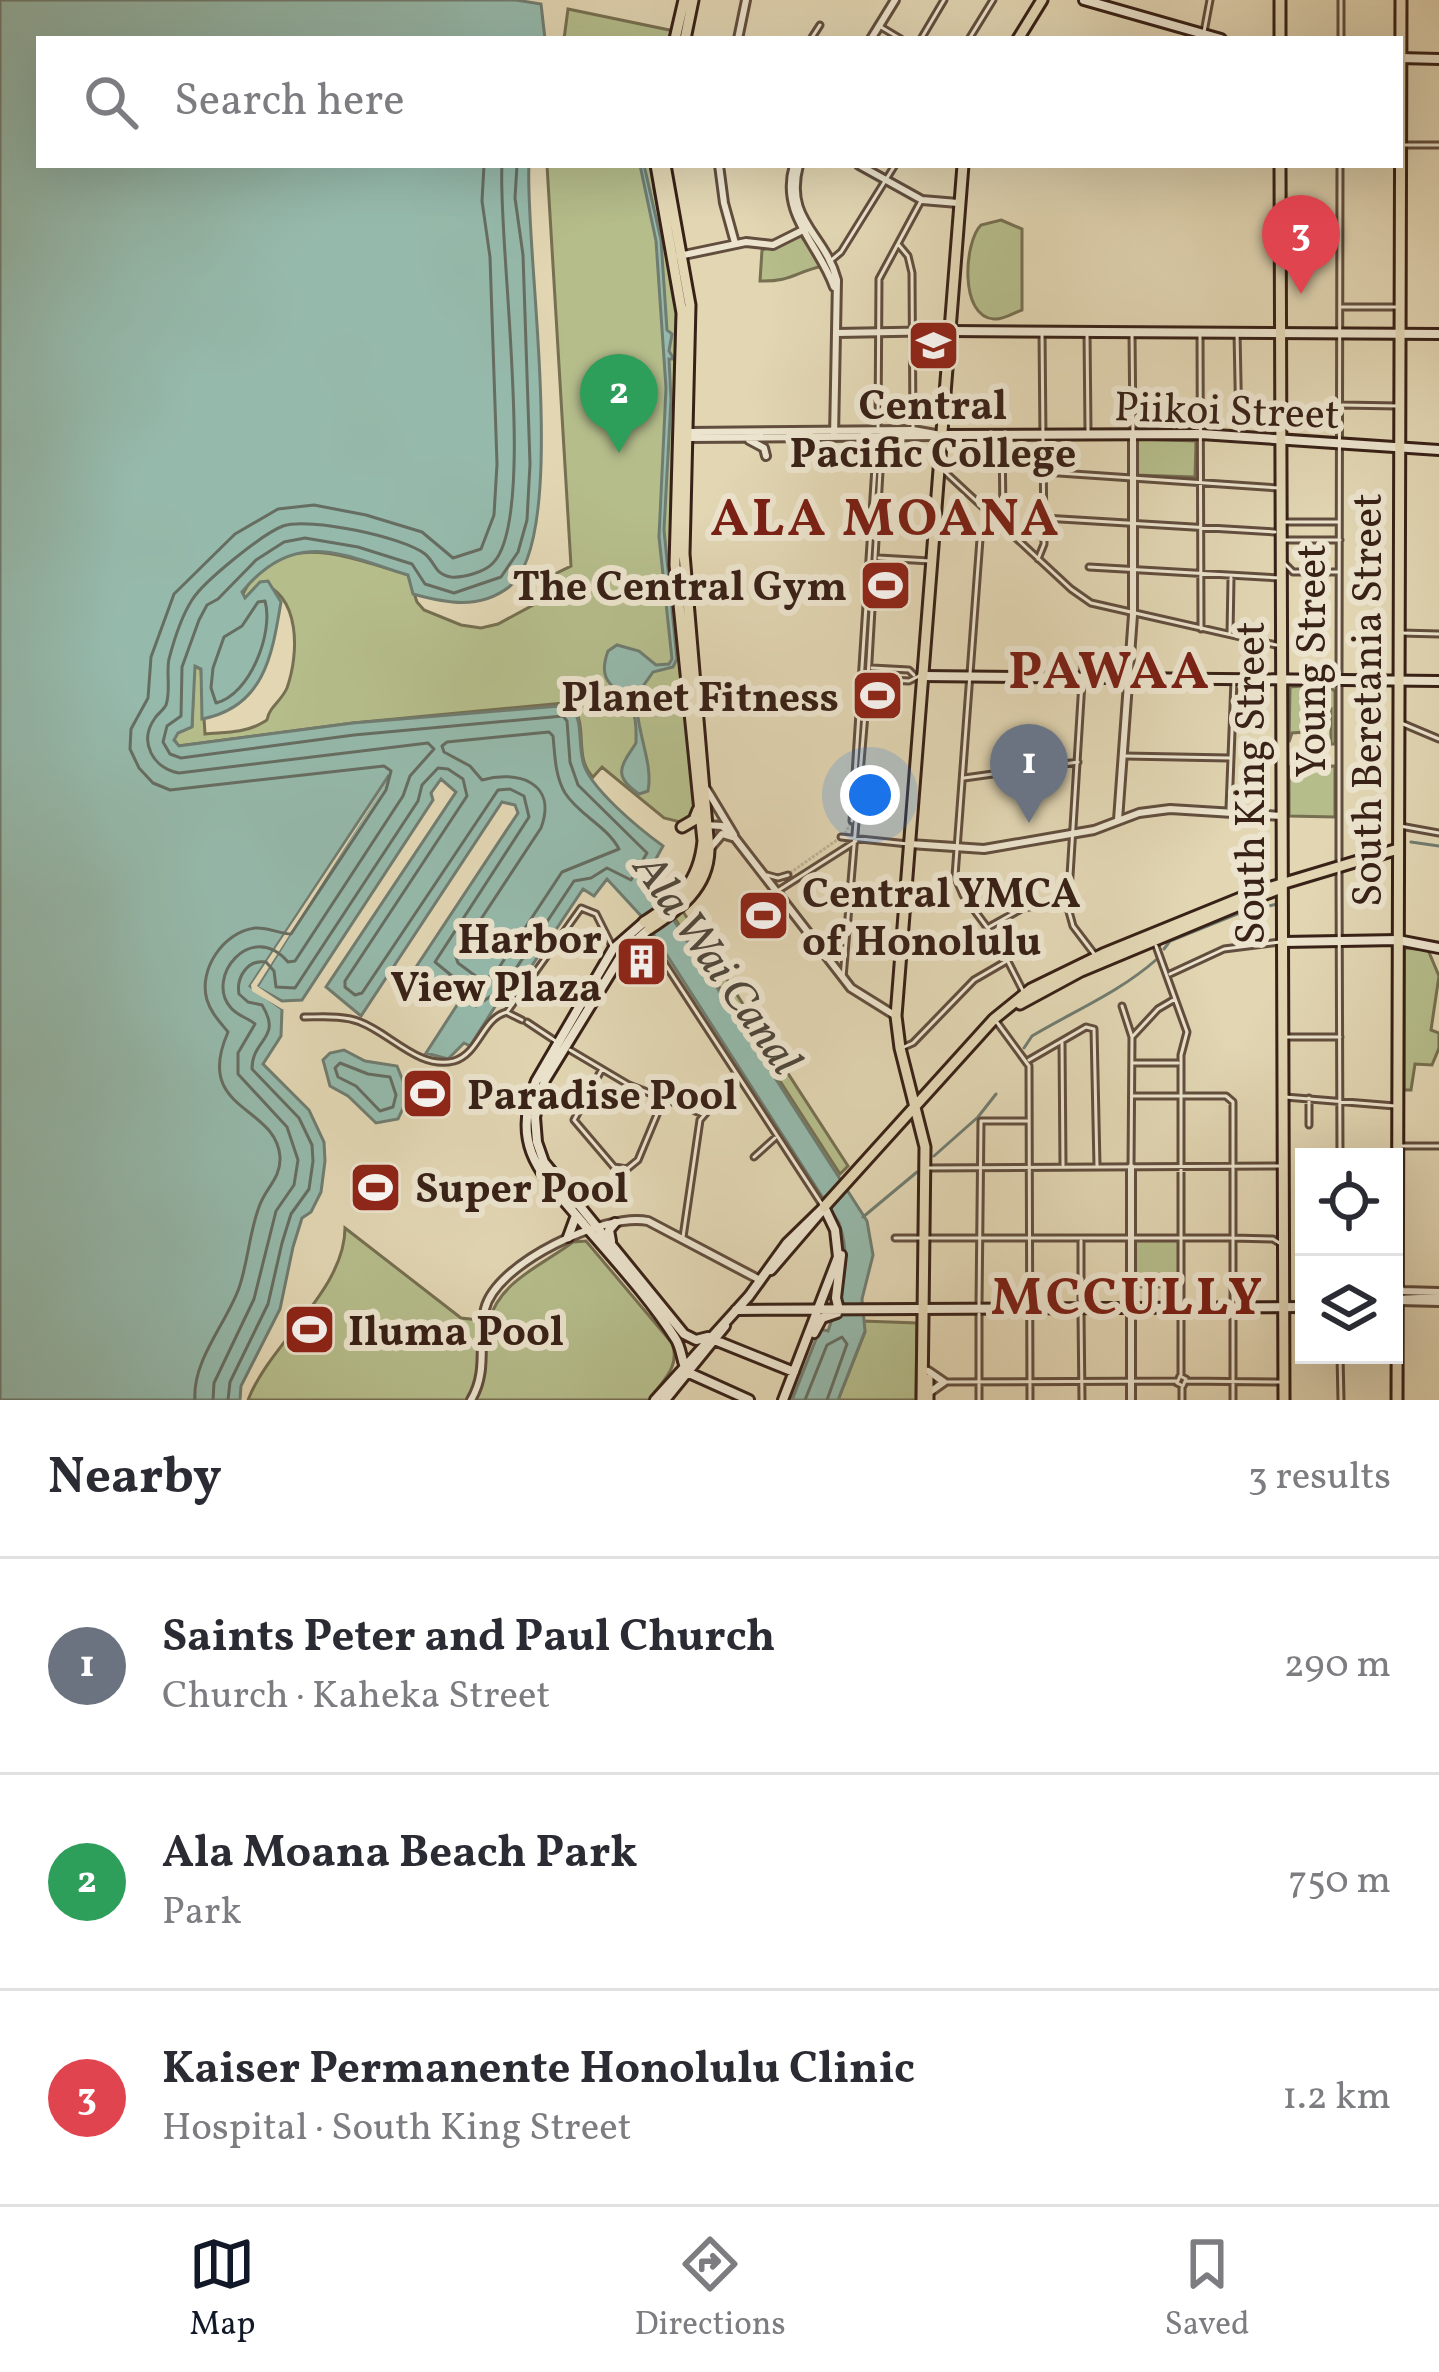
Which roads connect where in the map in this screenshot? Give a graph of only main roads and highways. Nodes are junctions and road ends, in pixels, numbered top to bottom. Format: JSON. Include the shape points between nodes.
{"nodes":[{"id":1,"x":684,"y":0,"type":"edge"},
{"id":2,"x":693,"y":0,"type":"edge"},
{"id":3,"x":1042,"y":0,"type":"edge"},
{"id":4,"x":1084,"y":0,"type":"edge"},
{"id":5,"x":1280,"y":0,"type":"edge"},
{"id":6,"x":1402,"y":0,"type":"edge"},
{"id":7,"x":680,"y":36,"type":"edge"},
{"id":8,"x":681,"y":36,"type":"edge"},
{"id":9,"x":1020,"y":36,"type":"edge"},
{"id":10,"x":1210,"y":36,"type":"edge"},
{"id":11,"x":1279,"y":36,"type":"edge"},
{"id":12,"x":1401,"y":36,"type":"edge"},
{"id":13,"x":1403,"y":58,"type":"edge"},
{"id":14,"x":1439,"y":59,"type":"edge"},
{"id":15,"x":662,"y":168,"type":"edge"},
{"id":16,"x":962,"y":168,"type":"edge"},
{"id":17,"x":1280,"y":168,"type":"edge"},
{"id":18,"x":1401,"y":168,"type":"edge"},
{"id":19,"x":949,"y":332,"type":"junction"},
{"id":20,"x":1281,"y":332,"type":"junction"},
{"id":21,"x":1439,"y":334,"type":"edge"},
{"id":22,"x":1400,"y":335,"type":"junction"},
{"id":23,"x":686,"y":430,"type":"junction"},
{"id":24,"x":941,"y":435,"type":"junction"},
{"id":25,"x":1281,"y":439,"type":"junction"},
{"id":26,"x":1400,"y":446,"type":"junction"},
{"id":27,"x":1423,"y":449,"type":"junction"},
{"id":28,"x":1439,"y":450,"type":"edge"},
{"id":29,"x":1400,"y":471,"type":"junction"},
{"id":30,"x":919,"y":676,"type":"junction"},
{"id":31,"x":1282,"y":679,"type":"junction"},
{"id":32,"x":1399,"y":679,"type":"junction"},
{"id":33,"x":1439,"y":682,"type":"edge"},
{"id":34,"x":700,"y":806,"type":"junction"},
{"id":35,"x":706,"y":825,"type":"junction"},
{"id":36,"x":706,"y":845,"type":"junction"},
{"id":37,"x":1398,"y":849,"type":"junction"},
{"id":38,"x":1282,"y":863,"type":"junction"},
{"id":39,"x":1282,"y":886,"type":"junction"},
{"id":40,"x":1261,"y":895,"type":"junction"},
{"id":41,"x":1282,"y":908,"type":"junction"},
{"id":42,"x":647,"y":926,"type":"junction"},
{"id":43,"x":1398,"y":940,"type":"junction"},
{"id":44,"x":1282,"y":942,"type":"junction"},
{"id":45,"x":1439,"y":948,"type":"edge"},
{"id":46,"x":562,"y":1045,"type":"junction"},
{"id":47,"x":907,"y":1075,"type":"junction"},
{"id":48,"x":924,"y":1097,"type":"junction"},
{"id":49,"x":897,"y":1126,"type":"junction"},
{"id":50,"x":924,"y":1133,"type":"junction"},
{"id":51,"x":1398,"y":1148,"type":"edge"},
{"id":52,"x":824,"y":1207,"type":"junction"},
{"id":53,"x":572,"y":1210,"type":"junction"},
{"id":54,"x":615,"y":1223,"type":"road end"},
{"id":55,"x":835,"y":1230,"type":"junction"},
{"id":56,"x":568,"y":1237,"type":"road end"},
{"id":57,"x":611,"y":1243,"type":"junction"},
{"id":58,"x":830,"y":1308,"type":"junction"},
{"id":59,"x":1295,"y":1308,"type":"edge"},
{"id":60,"x":1284,"y":1309,"type":"junction"},
{"id":61,"x":736,"y":1310,"type":"junction"},
{"id":62,"x":925,"y":1310,"type":"junction"},
{"id":63,"x":924,"y":1331,"type":"junction"},
{"id":64,"x":712,"y":1339,"type":"junction"},
{"id":65,"x":1397,"y":1364,"type":"edge"},
{"id":66,"x":685,"y":1370,"type":"junction"},
{"id":67,"x":794,"y":1372,"type":"junction"},
{"id":68,"x":926,"y":1399,"type":"edge"},
{"id":69,"x":655,"y":1400,"type":"edge"},
{"id":70,"x":665,"y":1400,"type":"edge"},
{"id":71,"x":749,"y":1400,"type":"edge"},
{"id":72,"x":783,"y":1400,"type":"edge"},
{"id":73,"x":1284,"y":1400,"type":"edge"},
{"id":74,"x":1396,"y":1400,"type":"edge"}],
"edges":[{"from":1,"to":7,"type":"main road"},
{"from":2,"to":8,"type":"main road"},
{"from":3,"to":9,"type":"main road"},
{"from":4,"to":10,"type":"main road"},
{"from":5,"to":11,"type":"main road"},
{"from":6,"to":12,"type":"main road","name":"South Beretania Street"},
{"from":13,"to":14,"type":"main road"},
{"from":15,"to":23,"type":"main road","via":[[679,256]]},
{"from":16,"to":19,"type":"main road"},
{"from":17,"to":20,"type":"main road","name":"South King Street"},
{"from":18,"to":22,"type":"main road","name":"South Beretania Street"},
{"from":19,"to":20,"type":"main road"},
{"from":19,"to":24,"type":"main road"},
{"from":20,"to":22,"type":"main road"},
{"from":20,"to":25,"type":"main road","name":"South King Street"},
{"from":21,"to":22,"type":"main road"},
{"from":22,"to":26,"type":"main road","name":"South Beretania Street"},
{"from":23,"to":34,"type":"main road","via":[[678,452],[675,566]]},
{"from":23,"to":35,"type":"main road","via":[[685,577]]},
{"from":24,"to":25,"type":"main road","name":"Piikoi Street"},
{"from":24,"to":30,"type":"main road"},
{"from":25,"to":26,"type":"main road","name":"Piikoi Street"},
{"from":25,"to":31,"type":"main road","name":"South King Street"},
{"from":26,"to":27,"type":"main road","name":"Piikoi Street"},
{"from":26,"to":29,"type":"main road","name":"South Beretania Street"},
{"from":27,"to":28,"type":"main road","name":"Piikoi Street"},
{"from":27,"to":29,"type":"main road","via":[[1406,455]]},
{"from":29,"to":32,"type":"main road","name":"South Beretania Street"},
{"from":30,"to":31,"type":"main road"},
{"from":30,"to":47,"type":"main road","via":[[896,1016]]},
{"from":31,"to":32,"type":"main road"},
{"from":31,"to":38,"type":"main road","name":"South King Street"},
{"from":32,"to":33,"type":"main road"},
{"from":32,"to":37,"type":"main road","name":"South Beretania Street"},
{"from":34,"to":35,"type":"main road"},
{"from":34,"to":36,"type":"main road","via":[[682,827]]},
{"from":35,"to":36,"type":"main road"},
{"from":36,"to":42,"type":"main road","via":[[687,892]]},
{"from":37,"to":39,"type":"main road"},
{"from":37,"to":43,"type":"main road","name":"South Beretania Street"},
{"from":38,"to":39,"type":"main road","name":"South King Street"},
{"from":38,"to":40,"type":"main road"},
{"from":39,"to":40,"type":"main road"},
{"from":39,"to":41,"type":"main road","name":"South King Street"},
{"from":40,"to":41,"type":"main road"},
{"from":40,"to":48,"type":"main road","via":[[1026,996]]},
{"from":41,"to":44,"type":"main road","name":"South King Street"},
{"from":42,"to":46,"type":"main road"},
{"from":42,"to":46,"type":"main road","via":[[613,949]]},
{"from":43,"to":44,"type":"main road"},
{"from":43,"to":45,"type":"main road"},
{"from":43,"to":51,"type":"main road","name":"South Beretania Street"},
{"from":44,"to":60,"type":"main road","name":"South King Street"},
{"from":46,"to":53,"type":"main road","via":[[530,1097],[526,1136],[543,1179]]},
{"from":46,"to":57,"type":"main road","via":[[537,1100],[537,1142],[551,1174]]},
{"from":47,"to":48,"type":"main road"},
{"from":47,"to":48,"type":"main road"},
{"from":48,"to":49,"type":"main road"},
{"from":48,"to":50,"type":"main road"},
{"from":49,"to":50,"type":"main road","via":[[912,1123]]},
{"from":49,"to":52,"type":"main road"},
{"from":50,"to":62,"type":"main road"},
{"from":52,"to":55,"type":"main road"},
{"from":52,"to":61,"type":"main road"},
{"from":53,"to":56,"type":"main road","via":[[576,1224]]},
{"from":53,"to":66,"type":"main road","via":[[676,1340]]},
{"from":54,"to":57,"type":"main road"},
{"from":55,"to":58,"type":"main road","via":[[842,1261]]},
{"from":55,"to":58,"type":"main road"},
{"from":57,"to":64,"type":"main road","via":[[684,1334]]},
{"from":58,"to":61,"type":"main road"},
{"from":58,"to":62,"type":"main road"},
{"from":58,"to":67,"type":"main road"},
{"from":59,"to":60,"type":"main road"},
{"from":60,"to":62,"type":"main road"},
{"from":60,"to":73,"type":"main road","name":"South King Street"},
{"from":61,"to":64,"type":"main road"},
{"from":62,"to":63,"type":"main road"},
{"from":63,"to":68,"type":"main road"},
{"from":63,"to":68,"type":"main road"},
{"from":64,"to":66,"type":"main road"},
{"from":64,"to":67,"type":"main road"},
{"from":65,"to":74,"type":"main road","name":"South Beretania Street"},
{"from":66,"to":69,"type":"main road"},
{"from":66,"to":70,"type":"main road"},
{"from":66,"to":71,"type":"main road"},
{"from":67,"to":72,"type":"main road"}]}
